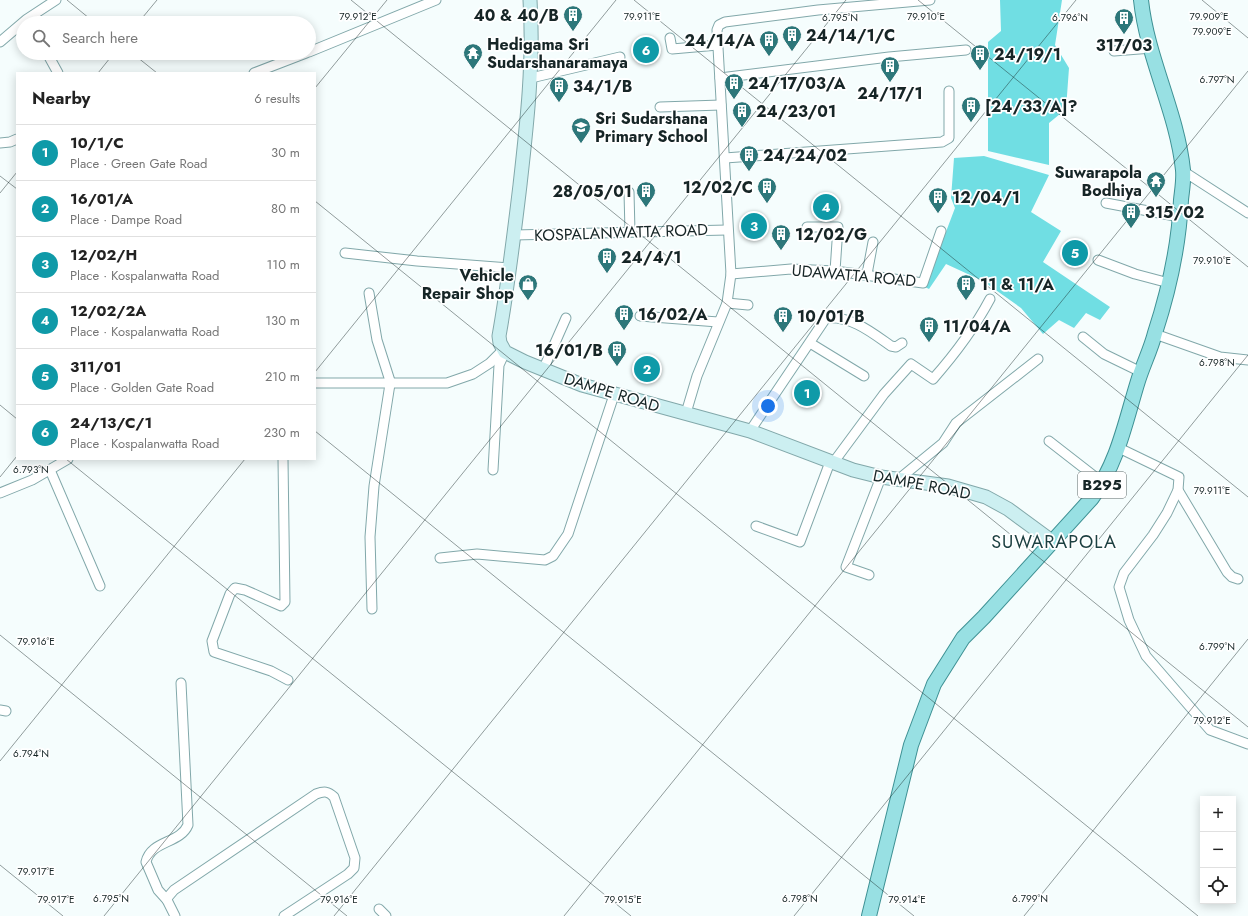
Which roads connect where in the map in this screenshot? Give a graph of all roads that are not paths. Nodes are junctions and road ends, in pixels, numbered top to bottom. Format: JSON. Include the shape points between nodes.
{"nodes":[{"id":1,"x":56,"y":0,"type":"edge"},
{"id":2,"x":436,"y":0,"type":"edge"},
{"id":3,"x":530,"y":0,"type":"edge"},
{"id":4,"x":930,"y":0,"type":"edge"},
{"id":5,"x":1141,"y":0,"type":"edge"},
{"id":6,"x":35,"y":16,"type":"edge"},
{"id":7,"x":16,"y":30,"type":"edge"},
{"id":8,"x":670,"y":38,"type":"dead end"},
{"id":9,"x":0,"y":42,"type":"edge"},
{"id":10,"x":718,"y":45,"type":"junction"},
{"id":11,"x":1152,"y":48,"type":"junction"},
{"id":12,"x":316,"y":49,"type":"edge"},
{"id":13,"x":966,"y":50,"type":"dead end"},
{"id":14,"x":1114,"y":51,"type":"dead end"},
{"id":15,"x":620,"y":58,"type":"dead end"},
{"id":16,"x":51,"y":60,"type":"edge"},
{"id":17,"x":287,"y":60,"type":"edge"},
{"id":18,"x":57,"y":72,"type":"edge"},
{"id":19,"x":257,"y":72,"type":"edge"},
{"id":20,"x":531,"y":78,"type":"junction"},
{"id":21,"x":720,"y":78,"type":"junction"},
{"id":22,"x":949,"y":91,"type":"dead end"},
{"id":23,"x":721,"y":105,"type":"junction"},
{"id":24,"x":660,"y":107,"type":"dead end"},
{"id":25,"x":16,"y":139,"type":"edge"},
{"id":26,"x":0,"y":143,"type":"edge"},
{"id":27,"x":725,"y":158,"type":"junction"},
{"id":28,"x":1183,"y":171,"type":"junction"},
{"id":29,"x":629,"y":192,"type":"dead end"},
{"id":30,"x":1106,"y":203,"type":"dead end"},
{"id":31,"x":1248,"y":213,"type":"edge"},
{"id":32,"x":1180,"y":217,"type":"junction"},
{"id":33,"x":807,"y":227,"type":"dead end"},
{"id":34,"x":727,"y":230,"type":"junction"},
{"id":35,"x":942,"y":231,"type":"dead end"},
{"id":36,"x":630,"y":232,"type":"junction"},
{"id":37,"x":514,"y":235,"type":"junction"},
{"id":38,"x":873,"y":242,"type":"dead end"},
{"id":39,"x":345,"y":253,"type":"dead end"},
{"id":40,"x":1098,"y":260,"type":"dead end"},
{"id":41,"x":510,"y":268,"type":"junction"},
{"id":42,"x":835,"y":271,"type":"junction"},
{"id":43,"x":731,"y":274,"type":"junction"},
{"id":44,"x":867,"y":274,"type":"junction"},
{"id":45,"x":1169,"y":283,"type":"junction"},
{"id":46,"x":369,"y":293,"type":"dead end"},
{"id":47,"x":990,"y":299,"type":"dead end"},
{"id":48,"x":727,"y":303,"type":"junction"},
{"id":49,"x":748,"y":305,"type":"dead end"},
{"id":50,"x":640,"y":316,"type":"dead end"},
{"id":51,"x":566,"y":318,"type":"dead end"},
{"id":52,"x":718,"y":322,"type":"junction"},
{"id":53,"x":1155,"y":334,"type":"junction"},
{"id":54,"x":1083,"y":337,"type":"dead end"},
{"id":55,"x":810,"y":343,"type":"junction"},
{"id":56,"x":902,"y":343,"type":"dead end"},
{"id":57,"x":504,"y":351,"type":"junction"},
{"id":58,"x":1038,"y":359,"type":"dead end"},
{"id":59,"x":1248,"y":360,"type":"edge"},
{"id":60,"x":544,"y":370,"type":"junction"},
{"id":61,"x":1141,"y":372,"type":"junction"},
{"id":62,"x":864,"y":376,"type":"dead end"},
{"id":63,"x":316,"y":383,"type":"edge"},
{"id":64,"x":390,"y":384,"type":"junction"},
{"id":65,"x":614,"y":394,"type":"junction"},
{"id":66,"x":686,"y":413,"type":"junction"},
{"id":67,"x":750,"y":431,"type":"junction"},
{"id":68,"x":1049,"y":441,"type":"dead end"},
{"id":69,"x":1119,"y":448,"type":"junction"},
{"id":70,"x":66,"y":460,"type":"edge"},
{"id":71,"x":283,"y":460,"type":"edge"},
{"id":72,"x":831,"y":462,"type":"junction"},
{"id":73,"x":50,"y":470,"type":"junction"},
{"id":74,"x":493,"y":470,"type":"dead end"},
{"id":75,"x":881,"y":477,"type":"junction"},
{"id":76,"x":899,"y":480,"type":"junction"},
{"id":77,"x":1104,"y":483,"type":"junction"},
{"id":78,"x":1178,"y":490,"type":"junction"},
{"id":79,"x":1,"y":491,"type":"edge"},
{"id":80,"x":756,"y":526,"type":"dead end"},
{"id":81,"x":1053,"y":542,"type":"junction"},
{"id":82,"x":440,"y":558,"type":"dead end"},
{"id":83,"x":869,"y":574,"type":"dead end"},
{"id":84,"x":1238,"y":579,"type":"dead end"},
{"id":85,"x":100,"y":586,"type":"dead end"},
{"id":86,"x":372,"y":609,"type":"dead end"},
{"id":87,"x":288,"y":680,"type":"dead end"},
{"id":88,"x":181,"y":683,"type":"dead end"},
{"id":89,"x":1248,"y":744,"type":"edge"},
{"id":90,"x":167,"y":900,"type":"junction"},
{"id":91,"x":379,"y":909,"type":"dead end"},
{"id":92,"x":175,"y":916,"type":"edge"},
{"id":93,"x":284,"y":916,"type":"edge"},
{"id":94,"x":386,"y":916,"type":"edge"},
{"id":95,"x":868,"y":916,"type":"edge"}],
"edges":[{"from":1,"to":6,"type":"street"},
{"from":2,"to":12,"type":"street"},
{"from":3,"to":20,"type":"street"},
{"from":4,"to":10,"type":"street","name":"KOSPALANWATTA ROAD","via":[[818,10],[725,22],[719,25],[717,30]]},
{"from":5,"to":11,"type":"main road","number":"B295"},
{"from":7,"to":9,"type":"street"},
{"from":8,"to":10,"type":"street","via":[[672,49]]},
{"from":10,"to":21,"type":"street","name":"KOSPALANWATTA ROAD"},
{"from":11,"to":14,"type":"street"},
{"from":11,"to":28,"type":"main road","number":"B295","via":[[1177,138]]},
{"from":13,"to":21,"type":"street"},
{"from":15,"to":20,"type":"street"},
{"from":16,"to":18,"type":"street"},
{"from":17,"to":19,"type":"street"},
{"from":20,"to":37,"type":"street"},
{"from":21,"to":23,"type":"street","name":"KOSPALANWATTA ROAD"},
{"from":22,"to":27,"type":"street","via":[[949,138],[942,142]]},
{"from":23,"to":24,"type":"street"},
{"from":23,"to":27,"type":"street","name":"KOSPALANWATTA ROAD"},
{"from":25,"to":26,"type":"street"},
{"from":27,"to":34,"type":"street","name":"KOSPALANWATTA ROAD"},
{"from":28,"to":31,"type":"street"},
{"from":28,"to":32,"type":"main road","number":"B295"},
{"from":29,"to":36,"type":"street"},
{"from":30,"to":32,"type":"street"},
{"from":32,"to":45,"type":"main road","number":"B295"},
{"from":33,"to":42,"type":"street","via":[[838,227]]},
{"from":34,"to":36,"type":"street","name":"KOSPALANWATTA ROAD"},
{"from":34,"to":43,"type":"street","name":"KOSPALANWATTA ROAD"},
{"from":35,"to":44,"type":"street","name":"UDAWATTA ROAD","via":[[923,282]]},
{"from":36,"to":37,"type":"street","name":"KOSPALANWATTA ROAD"},
{"from":37,"to":41,"type":"street"},
{"from":38,"to":44,"type":"street"},
{"from":39,"to":41,"type":"street","via":[[417,262]]},
{"from":40,"to":45,"type":"street"},
{"from":41,"to":57,"type":"street","via":[[499,336]]},
{"from":42,"to":43,"type":"street","name":"UDAWATTA ROAD","via":[[791,268]]},
{"from":42,"to":44,"type":"street","name":"UDAWATTA ROAD"},
{"from":43,"to":48,"type":"street","name":"KOSPALANWATTA ROAD"},
{"from":45,"to":53,"type":"main road","number":"B295"},
{"from":46,"to":64,"type":"street","via":[[377,340]]},
{"from":47,"to":72,"type":"street","via":[[964,342],[933,380],[911,364]]},
{"from":48,"to":49,"type":"street"},
{"from":48,"to":52,"type":"street","name":"KOSPALANWATTA ROAD"},
{"from":50,"to":52,"type":"street"},
{"from":51,"to":60,"type":"street"},
{"from":52,"to":66,"type":"street","name":"KOSPALANWATTA ROAD"},
{"from":53,"to":59,"type":"street","via":[[1220,357]]},
{"from":53,"to":61,"type":"main road","number":"B295"},
{"from":54,"to":61,"type":"street","via":[[1104,354]]},
{"from":55,"to":56,"type":"street","via":[[826,318],[836,317],[850,320],[891,346],[896,347]]},
{"from":55,"to":62,"type":"street"},
{"from":55,"to":67,"type":"street"},
{"from":57,"to":60,"type":"street","name":"DAMPE ROAD"},
{"from":57,"to":64,"type":"street","via":[[490,363],[447,383]]},
{"from":57,"to":74,"type":"street","via":[[499,365]]},
{"from":58,"to":76,"type":"street","via":[[956,423],[943,443]]},
{"from":60,"to":65,"type":"street","name":"DAMPE ROAD"},
{"from":61,"to":69,"type":"main road","number":"B295"},
{"from":63,"to":64,"type":"street"},
{"from":64,"to":86,"type":"street","via":[[373,494],[370,537]]},
{"from":65,"to":66,"type":"street","name":"DAMPE ROAD"},
{"from":65,"to":82,"type":"street","via":[[568,534],[553,556],[545,560],[477,554]]},
{"from":66,"to":67,"type":"street","name":"DAMPE ROAD"},
{"from":67,"to":72,"type":"street","name":"DAMPE ROAD"},
{"from":68,"to":77,"type":"street"},
{"from":69,"to":77,"type":"main road","number":"B295"},
{"from":69,"to":78,"type":"street","via":[[1179,477]]},
{"from":70,"to":73,"type":"street"},
{"from":71,"to":87,"type":"street","via":[[286,602],[281,606],[235,588],[230,594],[212,640],[212,648],[214,652],[271,671]]},
{"from":72,"to":75,"type":"street","name":"DAMPE ROAD"},
{"from":72,"to":80,"type":"street","via":[[800,542]]},
{"from":73,"to":79,"type":"street"},
{"from":73,"to":85,"type":"street"},
{"from":75,"to":76,"type":"street","name":"DAMPE ROAD"},
{"from":75,"to":83,"type":"street","via":[[846,567]]},
{"from":76,"to":81,"type":"street","name":"DAMPE ROAD","via":[[948,486],[986,497],[1008,509]]},
{"from":77,"to":81,"type":"main road","number":"B295"},
{"from":78,"to":84,"type":"street","via":[[1227,572]]},
{"from":78,"to":89,"type":"street","via":[[1153,535],[1124,573],[1119,587],[1146,656],[1210,730]]},
{"from":81,"to":95,"type":"main road","number":"B295","via":[[963,638],[934,684],[911,745]]},
{"from":88,"to":90,"type":"street","via":[[188,825],[183,833],[151,851],[146,862],[158,890]]},
{"from":90,"to":92,"type":"street"},
{"from":90,"to":93,"type":"street","via":[[174,890],[316,794],[330,792],[355,858],[354,868]]},
{"from":91,"to":94,"type":"street"}]}
